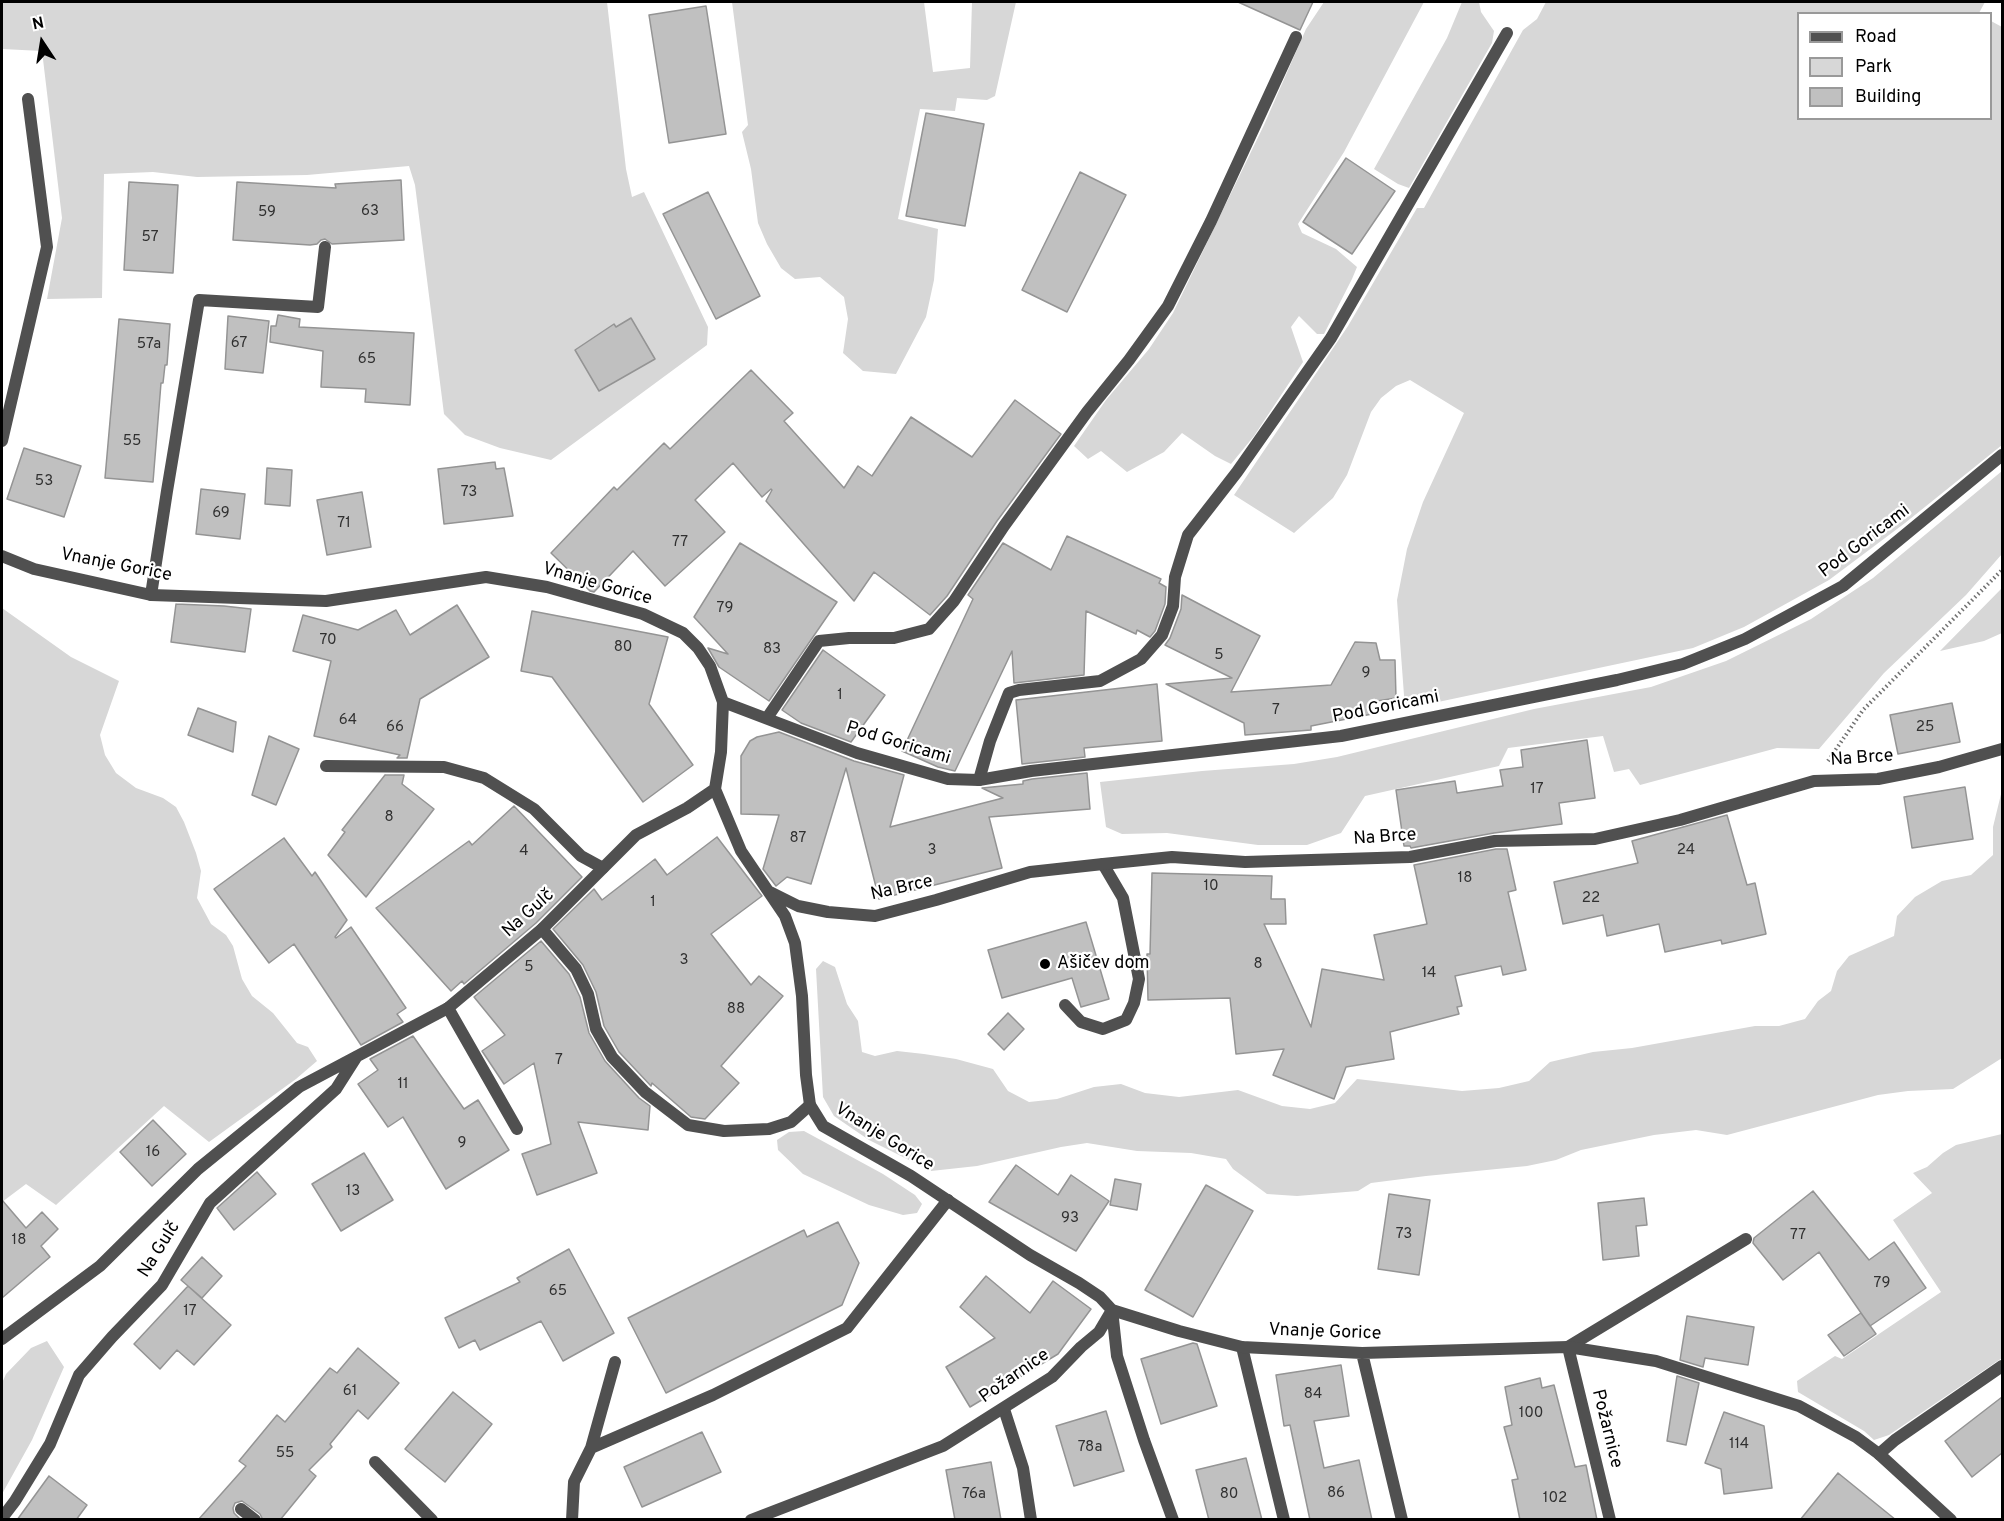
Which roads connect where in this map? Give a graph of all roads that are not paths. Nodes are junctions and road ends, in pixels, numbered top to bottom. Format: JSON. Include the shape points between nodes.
{"nodes":[{"id":1,"x":1507,"y":33,"type":"dead end"},
{"id":2,"x":1296,"y":37,"type":"dead end"},
{"id":3,"x":28,"y":99,"type":"dead end"},
{"id":4,"x":325,"y":247,"type":"dead end"},
{"id":5,"x":2,"y":441,"type":"edge"},
{"id":6,"x":2002,"y":455,"type":"edge"},
{"id":7,"x":2,"y":556,"type":"edge"},
{"id":8,"x":151,"y":595,"type":"junction"},
{"id":9,"x":723,"y":702,"type":"junction"},
{"id":10,"x":767,"y":718,"type":"junction"},
{"id":11,"x":2002,"y":749,"type":"edge"},
{"id":12,"x":326,"y":766,"type":"dead end"},
{"id":13,"x":979,"y":780,"type":"junction"},
{"id":14,"x":715,"y":789,"type":"junction"},
{"id":15,"x":1103,"y":864,"type":"junction"},
{"id":16,"x":603,"y":868,"type":"junction"},
{"id":17,"x":769,"y":892,"type":"junction"},
{"id":18,"x":542,"y":929,"type":"junction"},
{"id":19,"x":1065,"y":1005,"type":"dead end"},
{"id":20,"x":448,"y":1008,"type":"junction"},
{"id":21,"x":358,"y":1055,"type":"junction"},
{"id":22,"x":810,"y":1105,"type":"junction"},
{"id":23,"x":517,"y":1129,"type":"dead end"},
{"id":24,"x":948,"y":1200,"type":"junction"},
{"id":25,"x":1746,"y":1239,"type":"dead end"},
{"id":26,"x":1112,"y":1310,"type":"junction"},
{"id":27,"x":2,"y":1339,"type":"edge"},
{"id":28,"x":1242,"y":1347,"type":"junction"},
{"id":29,"x":1568,"y":1347,"type":"junction"},
{"id":30,"x":1362,"y":1353,"type":"junction"},
{"id":31,"x":615,"y":1362,"type":"dead end"},
{"id":32,"x":2002,"y":1366,"type":"edge"},
{"id":33,"x":1004,"y":1408,"type":"junction"},
{"id":34,"x":591,"y":1448,"type":"junction"},
{"id":35,"x":1879,"y":1454,"type":"junction"},
{"id":36,"x":375,"y":1462,"type":"dead end"},
{"id":37,"x":241,"y":1509,"type":"dead end"},
{"id":38,"x":2,"y":1518,"type":"edge"},
{"id":39,"x":255,"y":1520,"type":"edge"},
{"id":40,"x":432,"y":1520,"type":"edge"},
{"id":41,"x":572,"y":1520,"type":"edge"},
{"id":42,"x":751,"y":1520,"type":"edge"},
{"id":43,"x":1031,"y":1520,"type":"edge"},
{"id":44,"x":1173,"y":1520,"type":"edge"},
{"id":45,"x":1284,"y":1520,"type":"edge"},
{"id":46,"x":1402,"y":1520,"type":"edge"},
{"id":47,"x":1610,"y":1520,"type":"edge"},
{"id":48,"x":1951,"y":1520,"type":"edge"}],
"edges":[{"from":1,"to":13,"type":"street","via":[[1331,338],[1188,535],[1175,577],[1173,606],[1162,635],[1141,659],[1100,681],[1009,693]]},
{"from":2,"to":10,"type":"street","via":[[1168,306],[1004,526],[954,602],[929,629],[894,638],[819,641]]},
{"from":3,"to":5,"type":"street","via":[[47,247]]},
{"from":4,"to":8,"type":"street","via":[[318,307],[200,300]]},
{"from":6,"to":13,"type":"street","name":"Pod Goricami","via":[[1843,586],[1745,639],[1683,664],[1341,736]]},
{"from":7,"to":8,"type":"street","name":"Vnanje Gorice","via":[[34,569]]},
{"from":8,"to":9,"type":"street","name":"Vnanje Gorice","via":[[326,600],[486,577],[547,587],[643,614],[683,633],[710,666]]},
{"from":9,"to":10,"type":"street","name":"Pod Goricami"},
{"from":9,"to":14,"type":"street","name":"Vnanje Gorice"},
{"from":10,"to":13,"type":"street","name":"Pod Goricami","via":[[868,756],[948,779]]},
{"from":11,"to":15,"type":"street","name":"Na Brce","via":[[1939,768],[1878,779],[1814,781],[1680,820],[1595,839],[1495,841],[1410,857],[1245,862],[1172,857]]},
{"from":12,"to":16,"type":"street","via":[[444,767],[484,778],[534,809],[581,856]]},
{"from":14,"to":16,"type":"street","name":"Na Gulč","via":[[636,835]]},
{"from":14,"to":17,"type":"street","name":"Vnanje Gorice","via":[[741,851]]},
{"from":15,"to":17,"type":"street","name":"Na Brce","via":[[1030,872],[875,916],[798,906]]},
{"from":15,"to":19,"type":"street","via":[[1123,898],[1139,979],[1134,1003],[1126,1020],[1103,1029],[1081,1022]]},
{"from":16,"to":18,"type":"street","name":"Na Gulč"},
{"from":17,"to":22,"type":"street","name":"Vnanje Gorice","via":[[785,916],[795,943]]},
{"from":18,"to":20,"type":"street","name":"Na Gulč"},
{"from":18,"to":22,"type":"street","via":[[576,969],[588,994],[596,1029],[612,1058],[645,1092],[688,1125],[724,1131],[769,1129],[791,1122]]},
{"from":20,"to":21,"type":"street","name":"Na Gulč"},
{"from":20,"to":23,"type":"street"},
{"from":21,"to":27,"type":"street","name":"Na Gulč","via":[[299,1087],[198,1169],[100,1266]]},
{"from":21,"to":38,"type":"street","name":"Na Gulč","via":[[336,1089],[210,1203],[162,1285],[79,1375],[50,1444]]},
{"from":22,"to":24,"type":"street","name":"Vnanje Gorice","via":[[823,1126]]},
{"from":24,"to":26,"type":"street","name":"Vnanje Gorice","via":[[1086,1287]]},
{"from":24,"to":34,"type":"street","via":[[847,1328],[713,1395]]},
{"from":25,"to":29,"type":"street"},
{"from":26,"to":28,"type":"street","name":"Vnanje Gorice"},
{"from":26,"to":33,"type":"street","name":"Požarnice","via":[[1099,1332],[1052,1377]]},
{"from":26,"to":44,"type":"street","via":[[1117,1356]]},
{"from":28,"to":30,"type":"street","name":"Vnanje Gorice"},
{"from":28,"to":45,"type":"street"},
{"from":29,"to":30,"type":"street","name":"Vnanje Gorice"},
{"from":29,"to":35,"type":"street","name":"Vnanje Gorice","via":[[1656,1361],[1799,1406]]},
{"from":29,"to":47,"type":"street","name":"Požarnice"},
{"from":30,"to":46,"type":"street"},
{"from":31,"to":34,"type":"street"},
{"from":32,"to":35,"type":"street"},
{"from":33,"to":42,"type":"street","name":"Požarnice","via":[[943,1446]]},
{"from":33,"to":43,"type":"street","via":[[1023,1468]]},
{"from":34,"to":41,"type":"street","via":[[574,1482]]},
{"from":35,"to":48,"type":"street","name":"Vnanje Gorice"},
{"from":36,"to":40,"type":"street"},
{"from":37,"to":39,"type":"street"}]}
